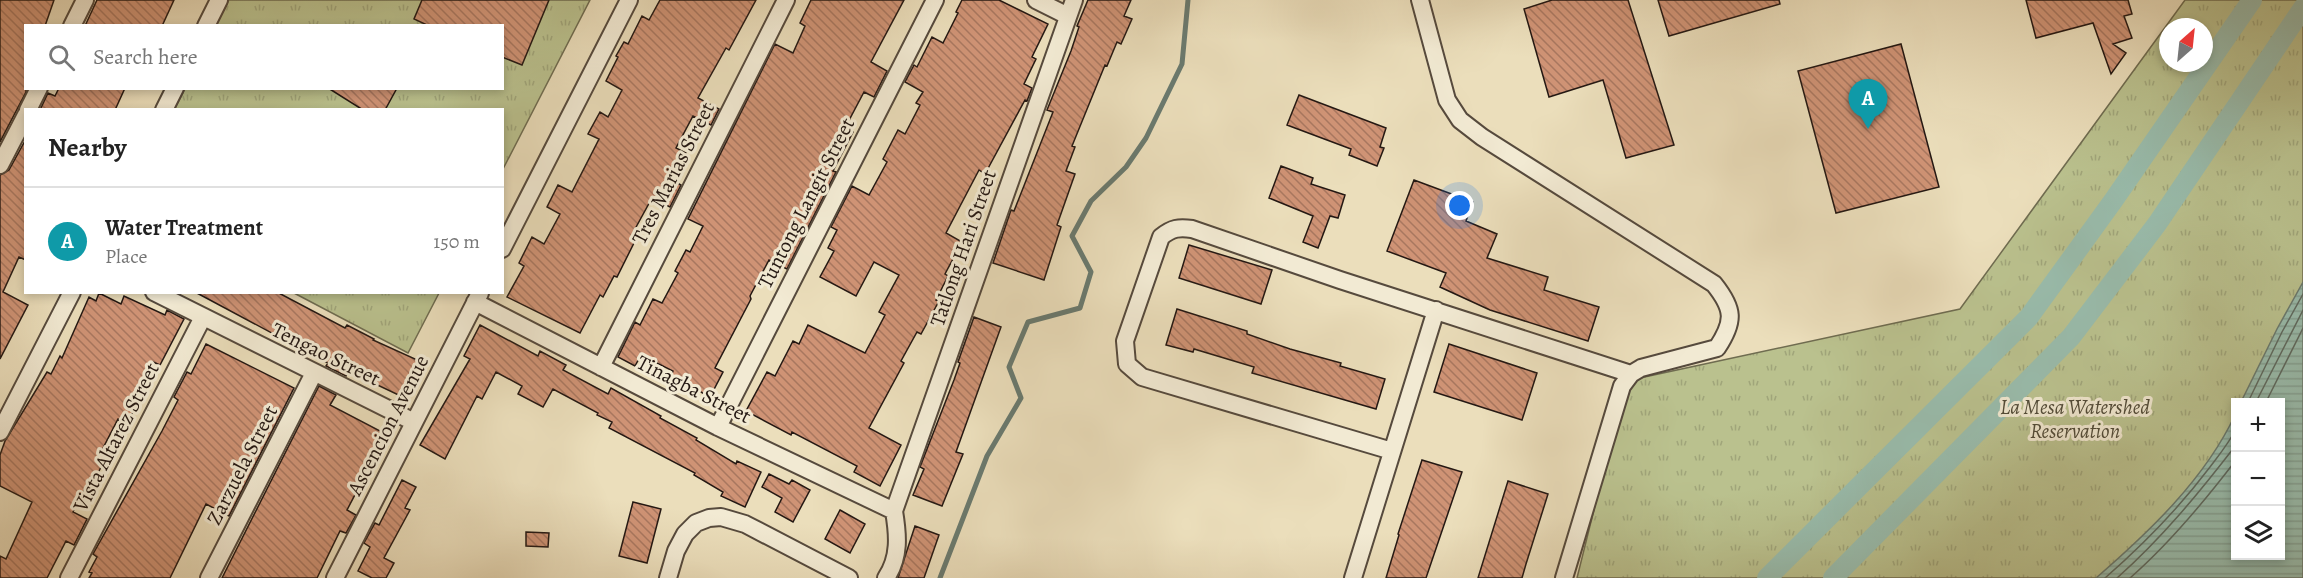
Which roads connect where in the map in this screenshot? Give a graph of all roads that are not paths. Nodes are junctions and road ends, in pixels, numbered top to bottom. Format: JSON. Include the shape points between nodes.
{"nodes":[{"id":1,"x":85,"y":0,"type":"edge"},
{"id":2,"x":219,"y":0,"type":"edge"},
{"id":3,"x":629,"y":0,"type":"edge"},
{"id":4,"x":786,"y":0,"type":"edge"},
{"id":5,"x":935,"y":0,"type":"edge"},
{"id":6,"x":1036,"y":0,"type":"edge"},
{"id":7,"x":1074,"y":0,"type":"edge"},
{"id":8,"x":1420,"y":0,"type":"edge"},
{"id":9,"x":1068,"y":16,"type":"junction"},
{"id":10,"x":73,"y":24,"type":"edge"},
{"id":11,"x":207,"y":24,"type":"edge"},
{"id":12,"x":38,"y":90,"type":"edge"},
{"id":13,"x":174,"y":90,"type":"edge"},
{"id":14,"x":29,"y":108,"type":"edge"},
{"id":15,"x":165,"y":108,"type":"edge"},
{"id":16,"x":24,"y":119,"type":"edge"},
{"id":17,"x":0,"y":165,"type":"edge"},
{"id":18,"x":504,"y":245,"type":"edge"},
{"id":19,"x":71,"y":294,"type":"edge"},
{"id":20,"x":158,"y":294,"type":"edge"},
{"id":21,"x":478,"y":297,"type":"edge"},
{"id":22,"x":1436,"y":310,"type":"junction"},
{"id":23,"x":202,"y":317,"type":"junction"},
{"id":24,"x":601,"y":367,"type":"junction"},
{"id":25,"x":314,"y":373,"type":"junction"},
{"id":26,"x":1630,"y":374,"type":"junction"},
{"id":27,"x":414,"y":423,"type":"junction"},
{"id":28,"x":1,"y":426,"type":"edge"},
{"id":29,"x":718,"y":427,"type":"junction"},
{"id":30,"x":1392,"y":451,"type":"junction"},
{"id":31,"x":894,"y":511,"type":"junction"},
{"id":32,"x":69,"y":578,"type":"edge"},
{"id":33,"x":210,"y":578,"type":"edge"},
{"id":34,"x":335,"y":578,"type":"edge"},
{"id":35,"x":668,"y":578,"type":"edge"},
{"id":36,"x":849,"y":578,"type":"edge"},
{"id":37,"x":886,"y":578,"type":"edge"},
{"id":38,"x":1353,"y":578,"type":"edge"},
{"id":39,"x":1564,"y":578,"type":"edge"}],
"edges":[{"from":1,"to":10,"type":"street"},
{"from":2,"to":11,"type":"street"},
{"from":3,"to":18,"type":"street"},
{"from":4,"to":24,"type":"street","name":"Tres Marias Street"},
{"from":5,"to":29,"type":"street","name":"Tuntong Langit Street"},
{"from":6,"to":9,"type":"street"},
{"from":7,"to":9,"type":"street","name":"Tatlong Hari Street"},
{"from":8,"to":26,"type":"street","via":[[1447,100],[1460,120],[1714,284],[1726,299],[1732,318],[1717,348]]},
{"from":9,"to":31,"type":"street","name":"Tatlong Hari Street"},
{"from":12,"to":14,"type":"street"},
{"from":13,"to":15,"type":"street"},
{"from":16,"to":17,"type":"street"},
{"from":19,"to":28,"type":"street"},
{"from":20,"to":23,"type":"street","name":"Tengao Street"},
{"from":21,"to":24,"type":"street","name":"Tinagba Street"},
{"from":21,"to":27,"type":"street","name":"Ascencion Avenue"},
{"from":22,"to":26,"type":"street"},
{"from":22,"to":30,"type":"street"},
{"from":22,"to":30,"type":"street","via":[[1180,227],[1161,237],[1125,341],[1127,364],[1142,377]]},
{"from":23,"to":25,"type":"street","name":"Tengao Street"},
{"from":23,"to":32,"type":"street","name":"Vista Altarez Street"},
{"from":24,"to":29,"type":"street","name":"Tinagba Street"},
{"from":25,"to":27,"type":"street","name":"Tengao Street"},
{"from":25,"to":33,"type":"street","name":"Zarzuela Street"},
{"from":26,"to":39,"type":"street","via":[[1622,386]]},
{"from":27,"to":34,"type":"street","name":"Ascencion Avenue"},
{"from":29,"to":31,"type":"street","name":"Tinagba Street"},
{"from":30,"to":38,"type":"street"},
{"from":31,"to":37,"type":"street","via":[[898,546]]},
{"from":35,"to":36,"type":"street","via":[[685,534],[696,524],[721,517],[745,524]]}]}
